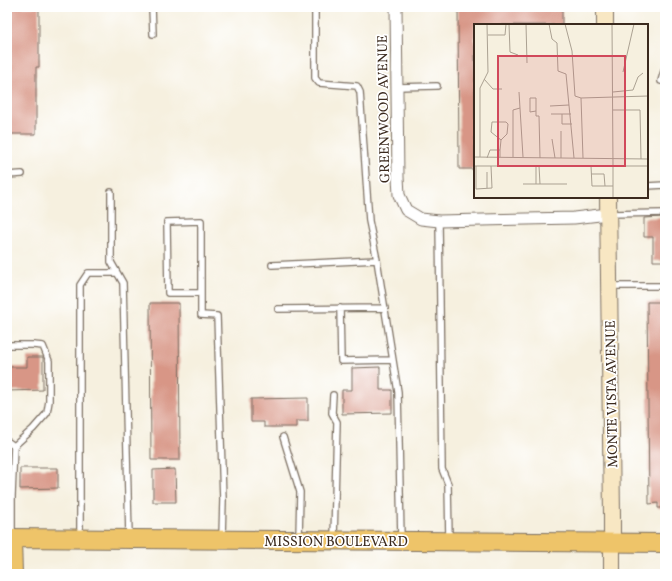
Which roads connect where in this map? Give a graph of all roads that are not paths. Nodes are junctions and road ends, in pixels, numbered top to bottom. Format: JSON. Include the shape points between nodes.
{"nodes":[{"id":1,"x":152,"y":7,"type":"edge"},
{"id":2,"x":315,"y":7,"type":"edge"},
{"id":3,"x":396,"y":7,"type":"edge"},
{"id":4,"x":605,"y":7,"type":"edge"},
{"id":5,"x":605,"y":24,"type":"edge"},
{"id":6,"x":153,"y":34,"type":"dead end"},
{"id":7,"x":665,"y":68,"type":"edge"},
{"id":8,"x":661,"y":81,"type":"dead end"},
{"id":9,"x":397,"y":86,"type":"junction"},
{"id":10,"x":437,"y":86,"type":"dead end"},
{"id":11,"x":22,"y":174,"type":"dead end"},
{"id":12,"x":7,"y":175,"type":"edge"},
{"id":13,"x":665,"y":185,"type":"edge"},
{"id":14,"x":648,"y":186,"type":"edge"},
{"id":15,"x":111,"y":192,"type":"dead end"},
{"id":16,"x":608,"y":198,"type":"edge"},
{"id":17,"x":665,"y":213,"type":"edge"},
{"id":18,"x":608,"y":214,"type":"junction"},
{"id":19,"x":439,"y":221,"type":"junction"},
{"id":20,"x":377,"y":260,"type":"junction"},
{"id":21,"x":272,"y":265,"type":"dead end"},
{"id":22,"x":117,"y":273,"type":"junction"},
{"id":23,"x":609,"y":286,"type":"junction"},
{"id":24,"x":665,"y":286,"type":"edge"},
{"id":25,"x":201,"y":293,"type":"junction"},
{"id":26,"x":340,"y":308,"type":"junction"},
{"id":27,"x":384,"y":308,"type":"junction"},
{"id":28,"x":278,"y":309,"type":"dead end"},
{"id":29,"x":7,"y":345,"type":"edge"},
{"id":30,"x":393,"y":360,"type":"junction"},
{"id":31,"x":333,"y":395,"type":"dead end"},
{"id":32,"x":283,"y":436,"type":"dead end"},
{"id":33,"x":7,"y":441,"type":"edge"},
{"id":34,"x":14,"y":446,"type":"junction"},
{"id":35,"x":9,"y":496,"type":"edge"},
{"id":36,"x":9,"y":538,"type":"edge"},
{"id":37,"x":80,"y":539,"type":"junction"},
{"id":38,"x":129,"y":539,"type":"junction"},
{"id":39,"x":222,"y":540,"type":"junction"},
{"id":40,"x":299,"y":540,"type":"junction"},
{"id":41,"x":334,"y":541,"type":"junction"},
{"id":42,"x":401,"y":541,"type":"junction"},
{"id":43,"x":449,"y":542,"type":"junction"},
{"id":44,"x":612,"y":543,"type":"junction"},
{"id":45,"x":665,"y":543,"type":"edge"},
{"id":46,"x":13,"y":574,"type":"edge"},
{"id":47,"x":612,"y":574,"type":"edge"}],
"edges":[{"from":1,"to":6,"type":"lane"},
{"from":2,"to":20,"type":"lane","via":[[315,78],[319,83],[357,86],[360,92],[369,221]]},
{"from":3,"to":9,"type":"street","name":"GREENWOOD AVENUE"},
{"from":4,"to":5,"type":"main road"},
{"from":7,"to":8,"type":"lane"},
{"from":9,"to":10,"type":"lane"},
{"from":9,"to":19,"type":"street","name":"GREENWOOD AVENUE","via":[[399,195],[406,210],[421,218]]},
{"from":11,"to":12,"type":"lane"},
{"from":13,"to":14,"type":"lane"},
{"from":15,"to":22,"type":"lane","via":[[111,262]]},
{"from":16,"to":18,"type":"main road","name":"MONTE VISTA AVENUE"},
{"from":17,"to":18,"type":"lane"},
{"from":18,"to":19,"type":"street","via":[[574,218]]},
{"from":18,"to":23,"type":"main road","name":"MONTE VISTA AVENUE"},
{"from":19,"to":43,"type":"lane","via":[[442,469],[448,484]]},
{"from":20,"to":21,"type":"lane"},
{"from":20,"to":27,"type":"lane"},
{"from":22,"to":37,"type":"lane","via":[[88,273],[80,285]]},
{"from":22,"to":38,"type":"lane","via":[[123,283]]},
{"from":23,"to":24,"type":"lane"},
{"from":23,"to":44,"type":"main road","name":"MONTE VISTA AVENUE"},
{"from":25,"to":25,"type":"lane","via":[[168,293],[167,222],[200,221]]},
{"from":25,"to":39,"type":"lane","via":[[201,315],[217,316]]},
{"from":26,"to":27,"type":"lane"},
{"from":26,"to":28,"type":"lane"},
{"from":26,"to":30,"type":"lane","via":[[341,361]]},
{"from":27,"to":30,"type":"lane"},
{"from":29,"to":34,"type":"lane","via":[[43,346],[49,360],[47,413]]},
{"from":30,"to":42,"type":"lane","via":[[398,392]]},
{"from":31,"to":41,"type":"lane","via":[[332,413],[337,422]]},
{"from":32,"to":40,"type":"lane","via":[[300,492]]},
{"from":33,"to":34,"type":"lane"},
{"from":34,"to":35,"type":"lane"},
{"from":35,"to":36,"type":"lane"},
{"from":36,"to":37,"type":"main road","name":"MISSION BOULEVARD"},
{"from":36,"to":46,"type":"main road"},
{"from":37,"to":38,"type":"main road","name":"MISSION BOULEVARD"},
{"from":38,"to":39,"type":"main road","name":"MISSION BOULEVARD"},
{"from":39,"to":40,"type":"main road","name":"MISSION BOULEVARD"},
{"from":40,"to":41,"type":"main road","name":"MISSION BOULEVARD"},
{"from":41,"to":42,"type":"main road","name":"MISSION BOULEVARD"},
{"from":42,"to":43,"type":"main road","name":"MISSION BOULEVARD"},
{"from":43,"to":44,"type":"main road","name":"MISSION BOULEVARD"},
{"from":44,"to":45,"type":"main road","name":"MISSION BOULEVARD"},
{"from":44,"to":47,"type":"main road","name":"MONTE VISTA AVENUE"}]}
